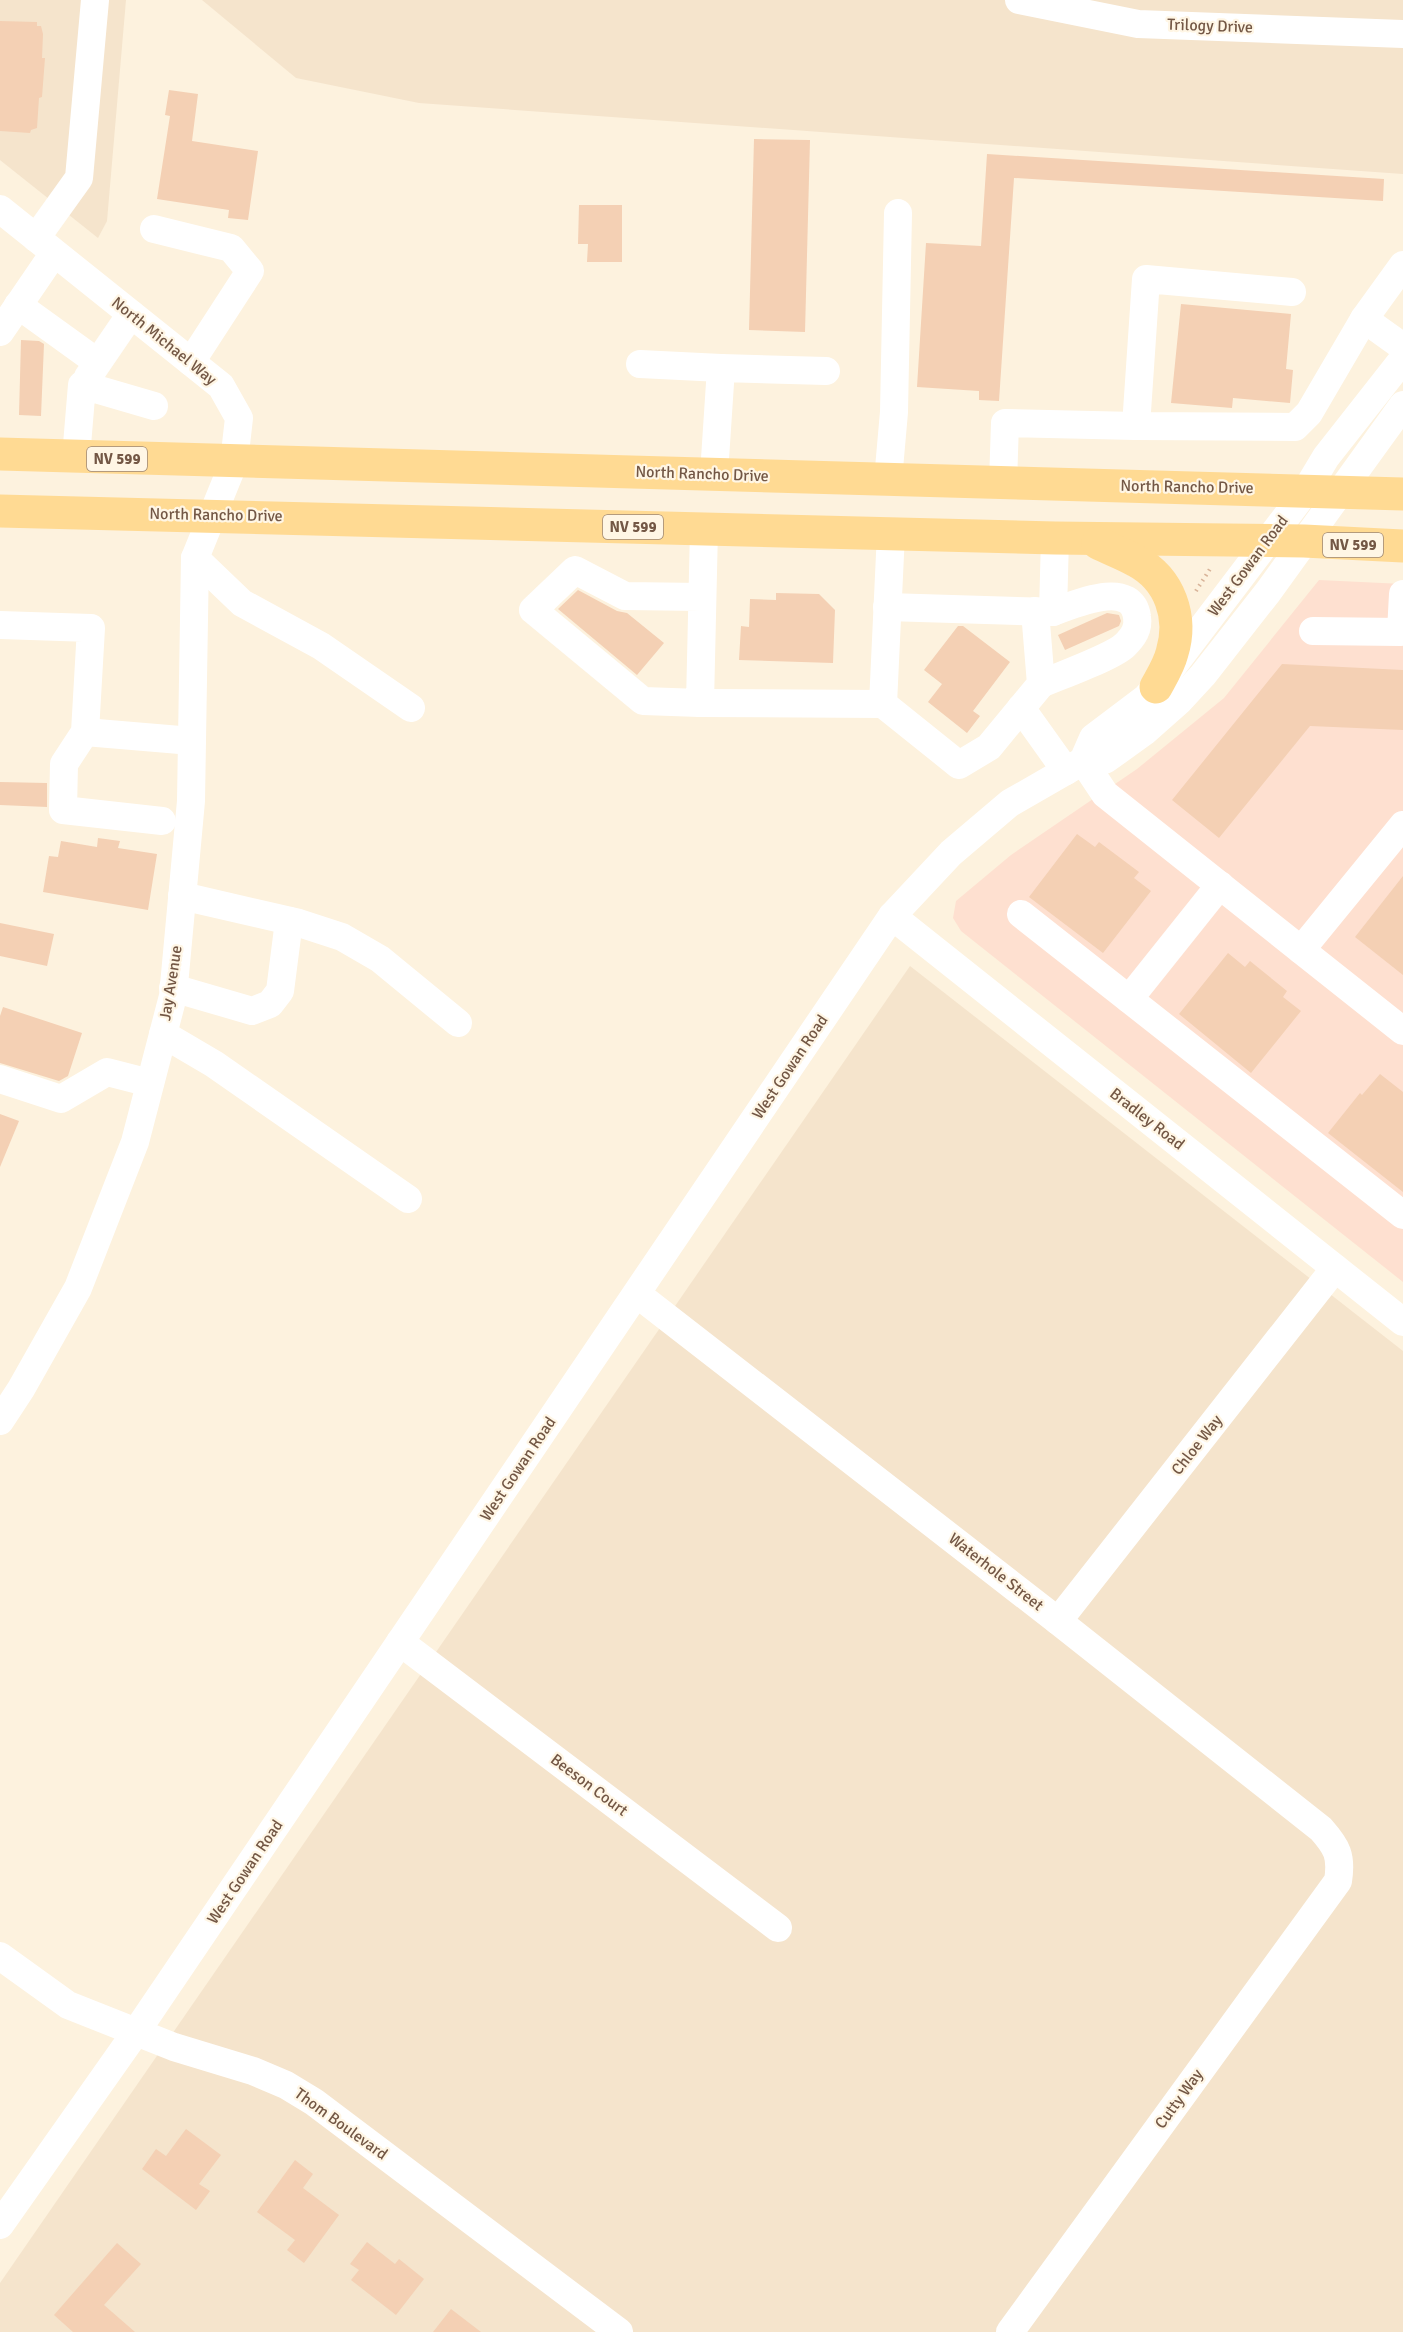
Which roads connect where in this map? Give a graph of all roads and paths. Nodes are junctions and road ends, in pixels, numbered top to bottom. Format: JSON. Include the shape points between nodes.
{"nodes":[{"id":1,"x":95,"y":0,"type":"edge"},
{"id":2,"x":1019,"y":0,"type":"edge"},
{"id":3,"x":1403,"y":34,"type":"edge"},
{"id":4,"x":0,"y":209,"type":"edge"},
{"id":5,"x":898,"y":213,"type":"dead end"},
{"id":6,"x":154,"y":229,"type":"dead end"},
{"id":7,"x":45,"y":246,"type":"junction"},
{"id":8,"x":1403,"y":266,"type":"edge"},
{"id":9,"x":1292,"y":292,"type":"dead end"},
{"id":10,"x":18,"y":306,"type":"junction"},
{"id":11,"x":131,"y":314,"type":"junction"},
{"id":12,"x":1364,"y":319,"type":"junction"},
{"id":13,"x":0,"y":333,"type":"edge"},
{"id":14,"x":1403,"y":347,"type":"edge"},
{"id":15,"x":1403,"y":359,"type":"edge"},
{"id":16,"x":191,"y":362,"type":"junction"},
{"id":17,"x":640,"y":364,"type":"dead end"},
{"id":18,"x":721,"y":368,"type":"junction"},
{"id":19,"x":826,"y":371,"type":"dead end"},
{"id":20,"x":90,"y":374,"type":"junction"},
{"id":21,"x":1403,"y":405,"type":"edge"},
{"id":22,"x":154,"y":406,"type":"dead end"},
{"id":23,"x":1137,"y":426,"type":"junction"},
{"id":24,"x":0,"y":454,"type":"edge"},
{"id":25,"x":76,"y":457,"type":"junction"},
{"id":26,"x":234,"y":462,"type":"junction"},
{"id":27,"x":714,"y":474,"type":"junction"},
{"id":28,"x":888,"y":480,"type":"junction"},
{"id":29,"x":1003,"y":483,"type":"junction"},
{"id":30,"x":1305,"y":492,"type":"junction"},
{"id":31,"x":1339,"y":493,"type":"junction"},
{"id":32,"x":1403,"y":494,"type":"edge"},
{"id":33,"x":0,"y":511,"type":"edge"},
{"id":34,"x":213,"y":515,"type":"junction"},
{"id":35,"x":704,"y":529,"type":"junction"},
{"id":36,"x":891,"y":533,"type":"junction"},
{"id":37,"x":1055,"y":538,"type":"junction"},
{"id":38,"x":1088,"y":539,"type":"junction"},
{"id":39,"x":1266,"y":541,"type":"junction"},
{"id":40,"x":1304,"y":541,"type":"junction"},
{"id":41,"x":1403,"y":546,"type":"edge"},
{"id":42,"x":195,"y":558,"type":"junction"},
{"id":43,"x":1210,"y":569,"type":"dead end"},
{"id":44,"x":1196,"y":591,"type":"dead end"},
{"id":45,"x":702,"y":597,"type":"junction"},
{"id":46,"x":887,"y":607,"type":"junction"},
{"id":47,"x":1403,"y":611,"type":"edge"},
{"id":48,"x":1044,"y":612,"type":"junction"},
{"id":49,"x":0,"y":625,"type":"edge"},
{"id":50,"x":1313,"y":631,"type":"dead end"},
{"id":51,"x":1041,"y":684,"type":"junction"},
{"id":52,"x":1156,"y":687,"type":"junction"},
{"id":53,"x":700,"y":703,"type":"junction"},
{"id":54,"x":883,"y":704,"type":"junction"},
{"id":55,"x":411,"y":708,"type":"dead end"},
{"id":56,"x":1021,"y":708,"type":"junction"},
{"id":57,"x":86,"y":732,"type":"junction"},
{"id":58,"x":192,"y":741,"type":"junction"},
{"id":59,"x":1074,"y":766,"type":"junction"},
{"id":60,"x":162,"y":821,"type":"dead end"},
{"id":61,"x":1403,"y":825,"type":"edge"},
{"id":62,"x":1220,"y":885,"type":"junction"},
{"id":63,"x":182,"y":896,"type":"junction"},
{"id":64,"x":1021,"y":914,"type":"dead end"},
{"id":65,"x":892,"y":916,"type":"junction"},
{"id":66,"x":289,"y":921,"type":"junction"},
{"id":67,"x":1301,"y":950,"type":"junction"},
{"id":68,"x":173,"y":988,"type":"junction"},
{"id":69,"x":1129,"y":999,"type":"junction"},
{"id":70,"x":458,"y":1023,"type":"dead end"},
{"id":71,"x":1403,"y":1031,"type":"edge"},
{"id":72,"x":163,"y":1034,"type":"junction"},
{"id":73,"x":0,"y":1079,"type":"edge"},
{"id":74,"x":150,"y":1083,"type":"junction"},
{"id":75,"x":408,"y":1199,"type":"dead end"},
{"id":76,"x":1403,"y":1215,"type":"edge"},
{"id":77,"x":1335,"y":1268,"type":"junction"},
{"id":78,"x":637,"y":1294,"type":"junction"},
{"id":79,"x":1403,"y":1322,"type":"edge"},
{"id":80,"x":0,"y":1420,"type":"edge"},
{"id":81,"x":1058,"y":1621,"type":"junction"},
{"id":82,"x":400,"y":1642,"type":"junction"},
{"id":83,"x":1341,"y":1863,"type":"joint"},
{"id":84,"x":778,"y":1928,"type":"dead end"},
{"id":85,"x":0,"y":1956,"type":"edge"},
{"id":86,"x":136,"y":2032,"type":"junction"},
{"id":87,"x":0,"y":2225,"type":"edge"},
{"id":88,"x":619,"y":2332,"type":"edge"},
{"id":89,"x":1010,"y":2332,"type":"edge"}],
"edges":[{"from":1,"to":7,"type":"street","via":[[79,178]]},
{"from":2,"to":3,"type":"street","name":"Trilogy Drive","via":[[1138,24]]},
{"from":4,"to":7,"type":"street","name":"North Michael Way"},
{"from":5,"to":28,"type":"street","via":[[894,412]]},
{"from":6,"to":16,"type":"street","via":[[231,248],[250,271]]},
{"from":7,"to":10,"type":"street"},
{"from":7,"to":11,"type":"street","name":"North Michael Way"},
{"from":8,"to":12,"type":"street"},
{"from":9,"to":23,"type":"street","via":[[1146,279]]},
{"from":10,"to":13,"type":"street"},
{"from":10,"to":20,"type":"street"},
{"from":11,"to":16,"type":"street","name":"North Michael Way"},
{"from":11,"to":20,"type":"street"},
{"from":12,"to":14,"type":"street"},
{"from":12,"to":23,"type":"street","via":[[1309,412],[1295,427]]},
{"from":15,"to":30,"type":"street","name":"West Gowan Road","via":[[1326,457]]},
{"from":16,"to":26,"type":"street","name":"North Michael Way","via":[[221,386],[240,417]]},
{"from":17,"to":18,"type":"street"},
{"from":18,"to":19,"type":"street"},
{"from":18,"to":27,"type":"street"},
{"from":20,"to":22,"type":"street"},
{"from":20,"to":25,"type":"street"},
{"from":21,"to":31,"type":"street","name":"West Gowan Road"},
{"from":23,"to":29,"type":"street","via":[[1005,423]]},
{"from":24,"to":25,"type":"main road","name":"North Rancho Drive","number":"NV 599"},
{"from":25,"to":26,"type":"main road","name":"North Rancho Drive","number":"NV 599"},
{"from":26,"to":27,"type":"main road","name":"North Rancho Drive","number":"NV 599"},
{"from":26,"to":34,"type":"street","name":"North Michael Way"},
{"from":27,"to":28,"type":"main road","name":"North Rancho Drive","number":"NV 599"},
{"from":28,"to":29,"type":"main road","name":"North Rancho Drive","number":"NV 599"},
{"from":29,"to":30,"type":"main road","name":"North Rancho Drive","number":"NV 599"},
{"from":30,"to":31,"type":"main road","name":"North Rancho Drive","number":"NV 599"},
{"from":30,"to":39,"type":"street","name":"West Gowan Road"},
{"from":31,"to":32,"type":"main road","name":"North Rancho Drive","number":"NV 599"},
{"from":31,"to":40,"type":"street","name":"West Gowan Road"},
{"from":33,"to":34,"type":"main road","name":"North Rancho Drive","number":"NV 599"},
{"from":34,"to":35,"type":"main road","name":"North Rancho Drive","number":"NV 599"},
{"from":34,"to":42,"type":"street","name":"Jay Avenue"},
{"from":35,"to":36,"type":"main road","name":"North Rancho Drive","number":"NV 599"},
{"from":35,"to":45,"type":"street"},
{"from":36,"to":37,"type":"main road","name":"North Rancho Drive","number":"NV 599"},
{"from":36,"to":46,"type":"street"},
{"from":37,"to":38,"type":"main road","name":"North Rancho Drive","number":"NV 599"},
{"from":37,"to":48,"type":"street"},
{"from":38,"to":39,"type":"main road","name":"North Rancho Drive","number":"NV 599"},
{"from":38,"to":52,"type":"main road","via":[[1138,561],[1158,577],[1170,596],[1177,632],[1172,655]]},
{"from":39,"to":40,"type":"main road","name":"North Rancho Drive","number":"NV 599"},
{"from":39,"to":52,"type":"street","name":"West Gowan Road"},
{"from":40,"to":41,"type":"main road","name":"North Rancho Drive","number":"NV 599"},
{"from":40,"to":59,"type":"street","name":"West Gowan Road","via":[[1179,701],[1105,760]]},
{"from":42,"to":55,"type":"street","via":[[242,603],[321,646]]},
{"from":42,"to":58,"type":"street","name":"Jay Avenue"},
{"from":43,"to":44,"type":"path"},
{"from":45,"to":53,"type":"street"},
{"from":45,"to":53,"type":"street","via":[[625,596],[575,570],[533,610],[643,701]]},
{"from":46,"to":48,"type":"street"},
{"from":46,"to":54,"type":"street"},
{"from":47,"to":50,"type":"street","via":[[1401,633]]},
{"from":48,"to":51,"type":"street"},
{"from":48,"to":51,"type":"street","via":[[1110,596],[1122,597],[1137,615],[1136,632],[1123,647]]},
{"from":49,"to":57,"type":"street","via":[[91,627]]},
{"from":51,"to":56,"type":"street"},
{"from":52,"to":59,"type":"street","name":"West Gowan Road","via":[[1093,738]]},
{"from":53,"to":54,"type":"street"},
{"from":54,"to":56,"type":"street","via":[[959,765],[989,747]]},
{"from":56,"to":59,"type":"street"},
{"from":57,"to":58,"type":"street"},
{"from":57,"to":60,"type":"street","via":[[64,764],[63,810]]},
{"from":58,"to":63,"type":"street","name":"Jay Avenue"},
{"from":59,"to":62,"type":"street"},
{"from":59,"to":65,"type":"street","name":"West Gowan Road","via":[[1010,803],[951,853]]},
{"from":61,"to":67,"type":"street"},
{"from":62,"to":67,"type":"street"},
{"from":62,"to":69,"type":"street"},
{"from":63,"to":66,"type":"street"},
{"from":63,"to":68,"type":"street","name":"Jay Avenue"},
{"from":64,"to":69,"type":"street"},
{"from":65,"to":77,"type":"street","name":"Bradley Road"},
{"from":65,"to":78,"type":"street","name":"West Gowan Road"},
{"from":66,"to":68,"type":"street","via":[[280,992],[270,1004],[252,1011]]},
{"from":66,"to":70,"type":"street","via":[[342,937],[380,959]]},
{"from":67,"to":71,"type":"street"},
{"from":68,"to":72,"type":"street","name":"Jay Avenue"},
{"from":69,"to":76,"type":"street"},
{"from":72,"to":74,"type":"street","name":"Jay Avenue"},
{"from":72,"to":75,"type":"street","via":[[214,1064]]},
{"from":73,"to":74,"type":"street","via":[[61,1100],[107,1072]]},
{"from":74,"to":80,"type":"street","name":"Jay Avenue","via":[[135,1142],[78,1288]]},
{"from":77,"to":79,"type":"street","name":"Bradley Road"},
{"from":77,"to":81,"type":"street","name":"Chloe Way"},
{"from":78,"to":81,"type":"street","name":"Waterhole Street"},
{"from":78,"to":82,"type":"street","name":"West Gowan Road"},
{"from":81,"to":83,"type":"street","name":"Waterhole Street","via":[[1321,1828]]},
{"from":82,"to":84,"type":"street","name":"Beeson Court"},
{"from":82,"to":86,"type":"street","name":"West Gowan Road"},
{"from":83,"to":89,"type":"street","name":"Cutty Way","via":[[1338,1881]]},
{"from":85,"to":86,"type":"street","name":"Thom Boulevard","via":[[68,2005]]},
{"from":86,"to":87,"type":"street","name":"West Gowan Road"},
{"from":86,"to":88,"type":"street","name":"Thom Boulevard","via":[[254,2071],[314,2102]]}]}
